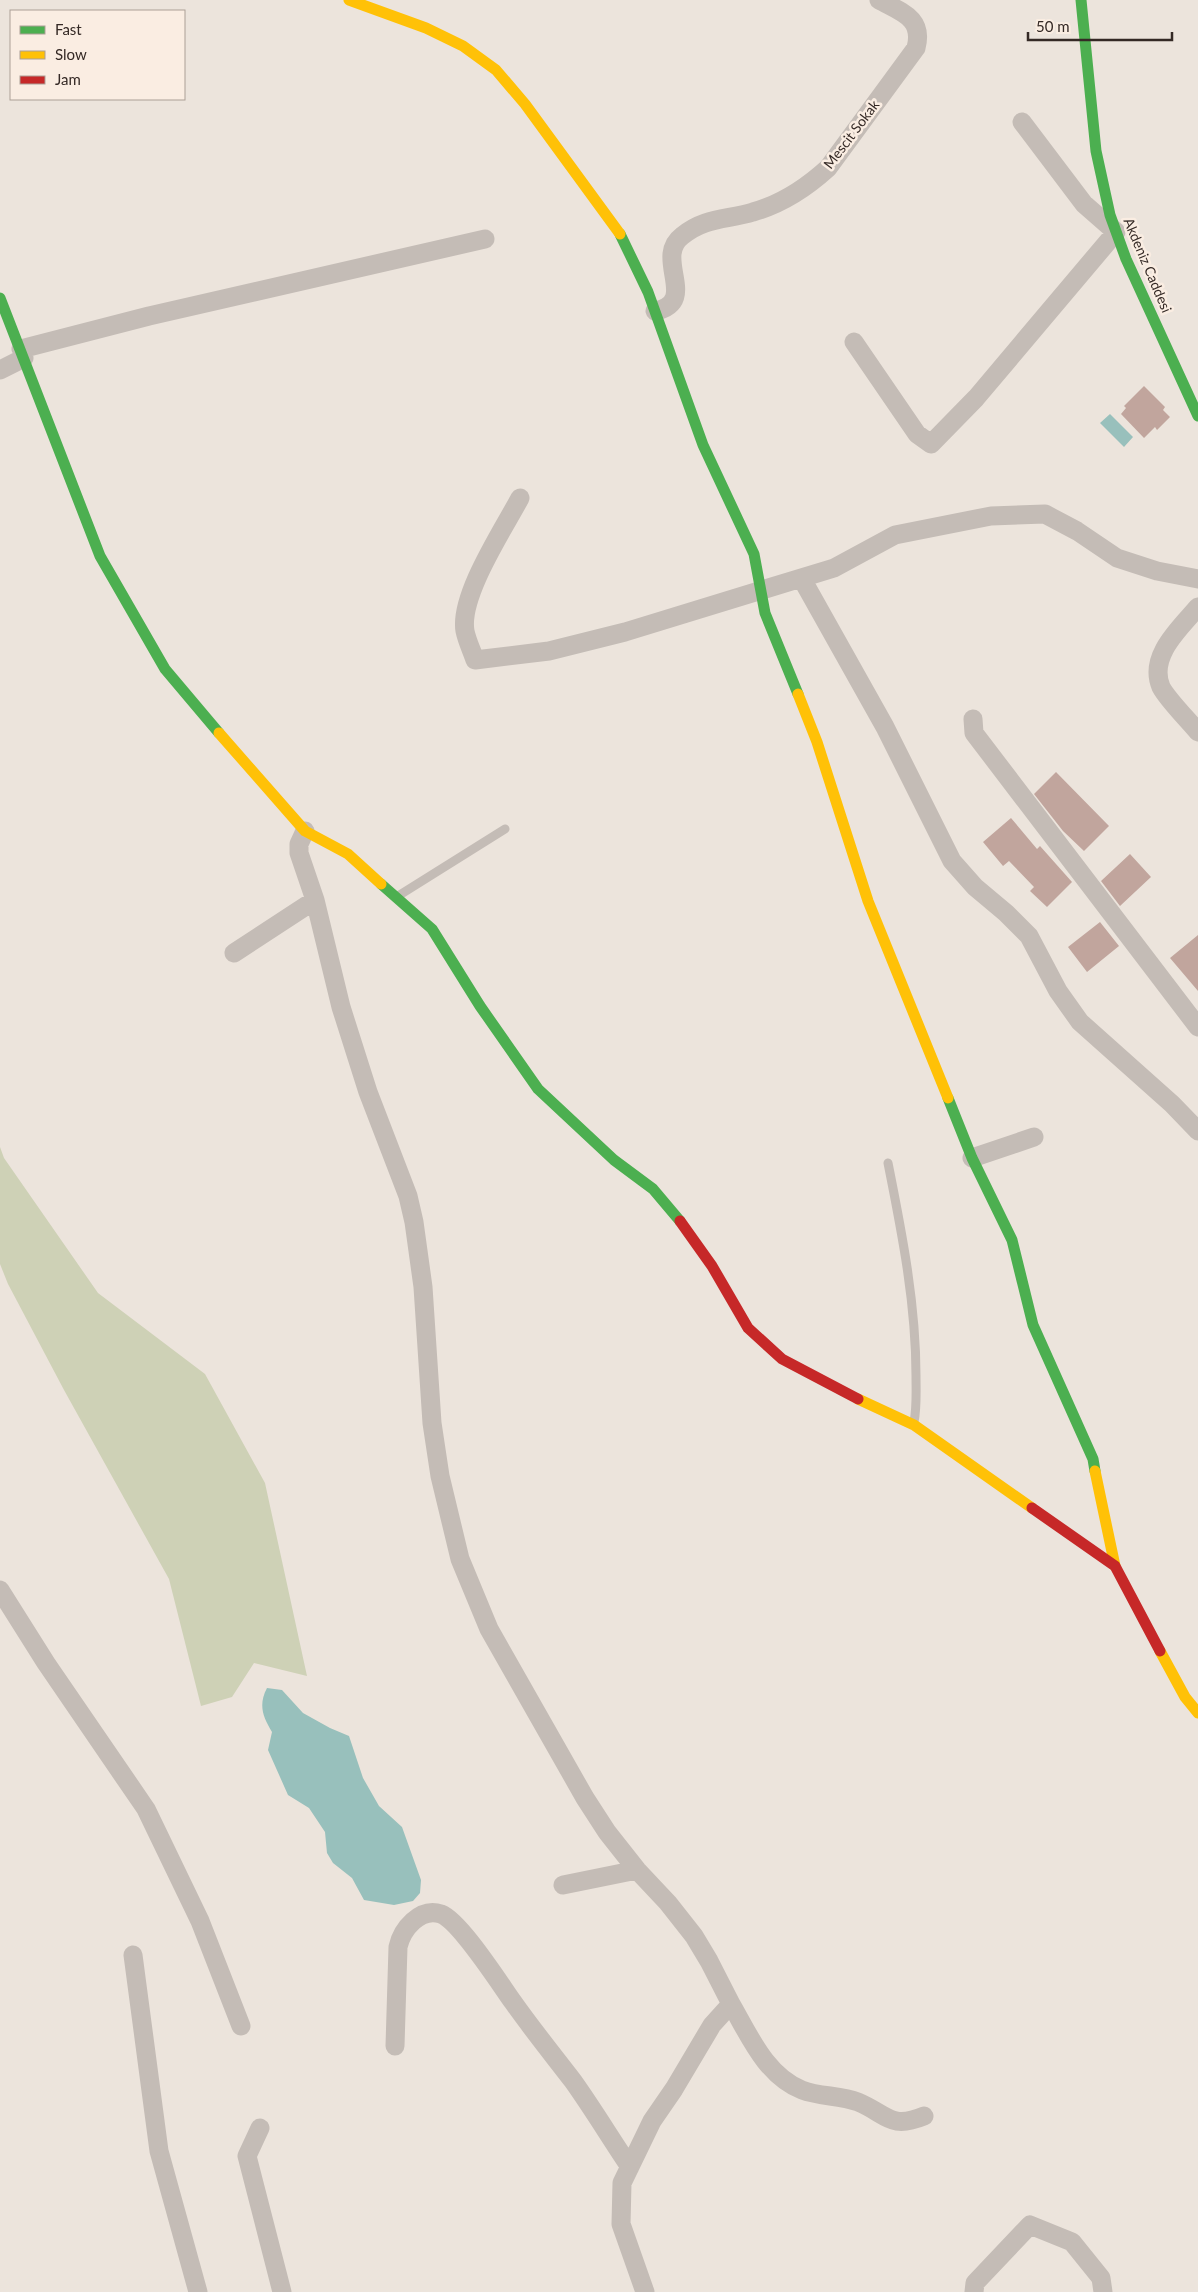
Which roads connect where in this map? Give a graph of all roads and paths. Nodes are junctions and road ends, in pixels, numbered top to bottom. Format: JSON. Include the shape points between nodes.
{"nodes":[{"id":1,"x":349,"y":0,"type":"edge"},
{"id":2,"x":879,"y":0,"type":"edge"},
{"id":3,"x":1081,"y":0,"type":"edge"},
{"id":4,"x":1022,"y":122,"type":"dead end"},
{"id":5,"x":1116,"y":232,"type":"junction"},
{"id":6,"x":485,"y":239,"type":"dead end"},
{"id":7,"x":0,"y":298,"type":"edge"},
{"id":8,"x":655,"y":311,"type":"junction"},
{"id":9,"x":854,"y":342,"type":"dead end"},
{"id":10,"x":23,"y":353,"type":"junction"},
{"id":11,"x":0,"y":370,"type":"edge"},
{"id":12,"x":1198,"y":416,"type":"edge"},
{"id":13,"x":520,"y":498,"type":"dead end"},
{"id":14,"x":802,"y":579,"type":"junction"},
{"id":15,"x":1198,"y":579,"type":"edge"},
{"id":16,"x":761,"y":592,"type":"junction"},
{"id":17,"x":1198,"y":607,"type":"edge"},
{"id":18,"x":973,"y":719,"type":"dead end"},
{"id":19,"x":1198,"y":732,"type":"edge"},
{"id":20,"x":506,"y":829,"type":"dead end"},
{"id":21,"x":305,"y":831,"type":"junction"},
{"id":22,"x":396,"y":897,"type":"junction"},
{"id":23,"x":315,"y":900,"type":"junction"},
{"id":24,"x":234,"y":953,"type":"dead end"},
{"id":25,"x":1194,"y":1014,"type":"edge"},
{"id":26,"x":1198,"y":1131,"type":"edge"},
{"id":27,"x":1034,"y":1137,"type":"dead end"},
{"id":28,"x":972,"y":1158,"type":"junction"},
{"id":29,"x":888,"y":1163,"type":"dead end"},
{"id":30,"x":914,"y":1425,"type":"junction"},
{"id":31,"x":1115,"y":1566,"type":"junction"},
{"id":32,"x":0,"y":1590,"type":"edge"},
{"id":33,"x":1198,"y":1713,"type":"edge"},
{"id":34,"x":637,"y":1870,"type":"junction"},
{"id":35,"x":563,"y":1885,"type":"dead end"},
{"id":36,"x":133,"y":1955,"type":"dead end"},
{"id":37,"x":731,"y":2004,"type":"junction"},
{"id":38,"x":241,"y":2026,"type":"dead end"},
{"id":39,"x":395,"y":2046,"type":"dead end"},
{"id":40,"x":924,"y":2116,"type":"dead end"},
{"id":41,"x":260,"y":2128,"type":"dead end"},
{"id":42,"x":630,"y":2167,"type":"junction"},
{"id":43,"x":198,"y":2292,"type":"edge"},
{"id":44,"x":282,"y":2292,"type":"edge"},
{"id":45,"x":645,"y":2292,"type":"edge"},
{"id":46,"x":974,"y":2292,"type":"edge"},
{"id":47,"x":1103,"y":2292,"type":"edge"}],
"edges":[{"from":1,"to":8,"type":"street","via":[[433,32],[474,54],[502,76],[617,229]]},
{"from":2,"to":8,"type":"street","name":"Mescit Sokak","via":[[909,16],[918,32],[916,48],[828,168],[813,182],[774,205],[699,224],[676,241],[670,257],[676,295],[668,306]]},
{"from":3,"to":5,"type":"street","name":"Akdeniz Caddesi","via":[[1096,151]]},
{"from":4,"to":5,"type":"street","via":[[1084,204]]},
{"from":5,"to":9,"type":"street","via":[[976,398],[931,444],[918,434]]},
{"from":5,"to":12,"type":"street","name":"Akdeniz Caddesi"},
{"from":6,"to":10,"type":"street","via":[[149,316]]},
{"from":7,"to":10,"type":"street"},
{"from":8,"to":16,"type":"street","via":[[703,445],[754,554]]},
{"from":10,"to":11,"type":"street"},
{"from":10,"to":21,"type":"street","via":[[100,556],[160,661],[206,720]]},
{"from":13,"to":16,"type":"street","via":[[467,602],[465,630],[475,660],[549,651]]},
{"from":14,"to":15,"type":"street","via":[[834,568],[895,535],[991,516],[1045,514],[1117,558],[1157,571]]},
{"from":14,"to":16,"type":"street"},
{"from":14,"to":26,"type":"street","via":[[885,727],[952,861],[975,887],[1029,936],[1058,990],[1080,1022]]},
{"from":16,"to":28,"type":"street","via":[[765,613],[817,742],[868,901]]},
{"from":17,"to":19,"type":"street","via":[[1169,641],[1158,665],[1161,687]]},
{"from":18,"to":25,"type":"street","via":[[974,732]]},
{"from":20,"to":22,"type":"lane"},
{"from":21,"to":22,"type":"street","via":[[348,854]]},
{"from":21,"to":23,"type":"street","via":[[299,853]]},
{"from":22,"to":30,"type":"street","via":[[432,929],[480,1006],[538,1089],[614,1160],[653,1189],[684,1226],[748,1328],[782,1359]]},
{"from":23,"to":24,"type":"street"},
{"from":23,"to":34,"type":"street","via":[[352,1045],[408,1196],[414,1222],[423,1287],[432,1423],[440,1476],[460,1559],[489,1629],[552,1742],[603,1826]]},
{"from":27,"to":28,"type":"street"},
{"from":28,"to":31,"type":"street","via":[[1012,1240],[1032,1325],[1093,1459]]},
{"from":29,"to":30,"type":"lane","via":[[912,1300],[916,1362]]},
{"from":30,"to":31,"type":"street"},
{"from":31,"to":33,"type":"street","via":[[1185,1697]]},
{"from":32,"to":38,"type":"street","via":[[146,1809],[200,1921]]},
{"from":34,"to":35,"type":"street"},
{"from":34,"to":37,"type":"street","via":[[694,1936]]},
{"from":36,"to":43,"type":"street","via":[[159,2151]]},
{"from":37,"to":40,"type":"street","via":[[770,2068],[787,2082],[802,2090],[853,2101],[898,2123]]},
{"from":37,"to":42,"type":"street","via":[[712,2025],[652,2121]]},
{"from":39,"to":42,"type":"street","via":[[400,1937],[413,1920],[423,1915],[442,1914],[486,1963]]},
{"from":41,"to":44,"type":"street","via":[[247,2156]]},
{"from":42,"to":45,"type":"street","via":[[622,2183],[621,2224]]},
{"from":46,"to":47,"type":"street","via":[[975,2283],[1030,2225],[1072,2242],[1101,2278]]}]}
